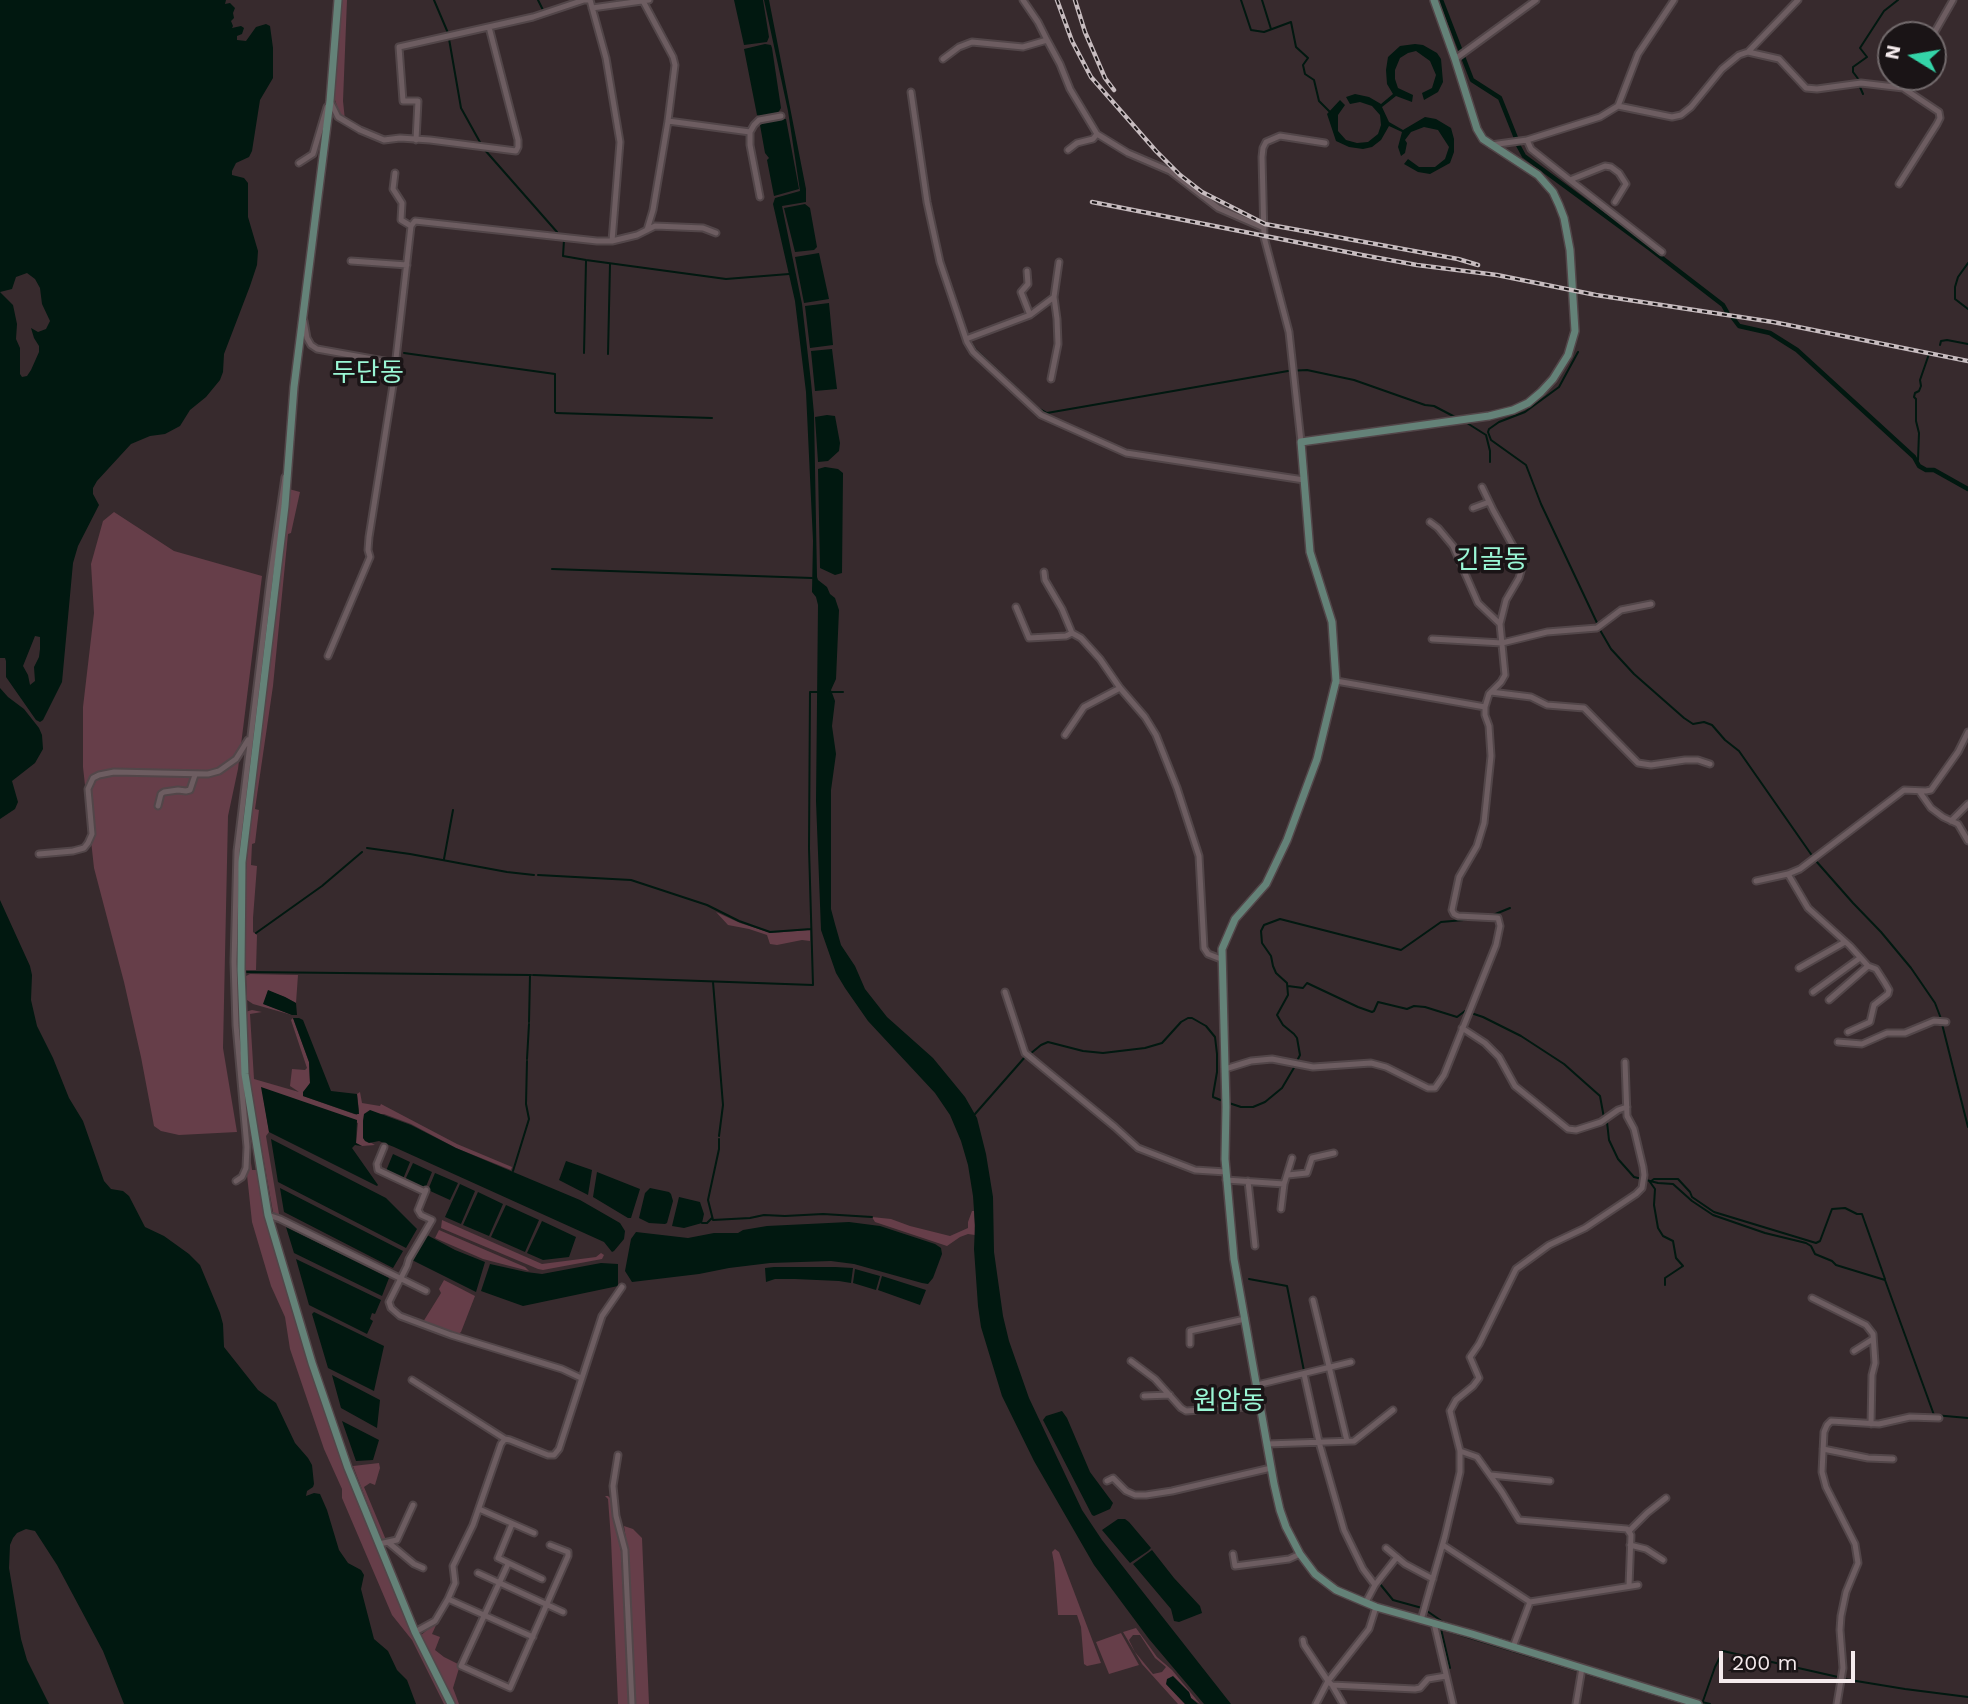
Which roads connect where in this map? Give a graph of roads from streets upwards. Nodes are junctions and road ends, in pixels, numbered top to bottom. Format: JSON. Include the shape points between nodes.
{"nodes":[{"id":1,"x":338,"y":0,"type":"edge"},
{"id":2,"x":590,"y":0,"type":"edge"},
{"id":3,"x":649,"y":0,"type":"edge"},
{"id":4,"x":1023,"y":0,"type":"edge"},
{"id":5,"x":1434,"y":0,"type":"edge"},
{"id":6,"x":1536,"y":0,"type":"edge"},
{"id":7,"x":1674,"y":0,"type":"edge"},
{"id":8,"x":1798,"y":0,"type":"edge"},
{"id":9,"x":1953,"y":0,"type":"edge"},
{"id":10,"x":643,"y":1,"type":"edge"},
{"id":11,"x":592,"y":8,"type":"junction"},
{"id":12,"x":1941,"y":21,"type":"edge"},
{"id":13,"x":489,"y":27,"type":"junction"},
{"id":14,"x":1046,"y":40,"type":"junction"},
{"id":15,"x":1748,"y":52,"type":"junction"},
{"id":16,"x":943,"y":59,"type":"dead end"},
{"id":17,"x":1455,"y":59,"type":"junction"},
{"id":18,"x":1877,"y":85,"type":"edge"},
{"id":19,"x":1908,"y":91,"type":"edge"},
{"id":20,"x":911,"y":92,"type":"dead end"},
{"id":21,"x":330,"y":102,"type":"junction"},
{"id":22,"x":1618,"y":106,"type":"junction"},
{"id":23,"x":781,"y":116,"type":"dead end"},
{"id":24,"x":668,"y":121,"type":"junction"},
{"id":25,"x":750,"y":132,"type":"junction"},
{"id":26,"x":1097,"y":134,"type":"junction"},
{"id":27,"x":416,"y":140,"type":"junction"},
{"id":28,"x":1527,"y":140,"type":"junction"},
{"id":29,"x":1325,"y":143,"type":"dead end"},
{"id":30,"x":1491,"y":145,"type":"junction"},
{"id":31,"x":1068,"y":150,"type":"dead end"},
{"id":32,"x":299,"y":163,"type":"dead end"},
{"id":33,"x":395,"y":173,"type":"dead end"},
{"id":34,"x":1570,"y":180,"type":"junction"},
{"id":35,"x":1899,"y":184,"type":"dead end"},
{"id":36,"x":760,"y":198,"type":"dead end"},
{"id":37,"x":1615,"y":202,"type":"dead end"},
{"id":38,"x":411,"y":226,"type":"junction"},
{"id":39,"x":1264,"y":228,"type":"junction"},
{"id":40,"x":647,"y":230,"type":"junction"},
{"id":41,"x":716,"y":233,"type":"dead end"},
{"id":42,"x":612,"y":241,"type":"junction"},
{"id":43,"x":1662,"y":252,"type":"dead end"},
{"id":44,"x":351,"y":261,"type":"dead end"},
{"id":45,"x":1059,"y":262,"type":"dead end"},
{"id":46,"x":407,"y":265,"type":"junction"},
{"id":47,"x":1027,"y":271,"type":"dead end"},
{"id":48,"x":1054,"y":298,"type":"junction"},
{"id":49,"x":1030,"y":314,"type":"junction"},
{"id":50,"x":302,"y":318,"type":"junction"},
{"id":51,"x":966,"y":339,"type":"junction"},
{"id":52,"x":395,"y":363,"type":"junction"},
{"id":53,"x":1051,"y":379,"type":"dead end"},
{"id":54,"x":1301,"y":442,"type":"junction"},
{"id":55,"x":288,"y":470,"type":"junction"},
{"id":56,"x":1304,"y":480,"type":"junction"},
{"id":57,"x":1482,"y":486,"type":"dead end"},
{"id":58,"x":1489,"y":502,"type":"junction"},
{"id":59,"x":1473,"y":508,"type":"dead end"},
{"id":60,"x":1430,"y":522,"type":"dead end"},
{"id":61,"x":1044,"y":572,"type":"dead end"},
{"id":62,"x":1651,"y":604,"type":"dead end"},
{"id":63,"x":1016,"y":607,"type":"dead end"},
{"id":64,"x":1500,"y":624,"type":"junction"},
{"id":65,"x":1072,"y":633,"type":"junction"},
{"id":66,"x":1432,"y":639,"type":"dead end"},
{"id":67,"x":1502,"y":643,"type":"junction"},
{"id":68,"x":328,"y":656,"type":"dead end"},
{"id":69,"x":1336,"y":681,"type":"junction"},
{"id":70,"x":1120,"y":688,"type":"junction"},
{"id":71,"x":1491,"y":692,"type":"junction"},
{"id":72,"x":1485,"y":706,"type":"junction"},
{"id":73,"x":1968,"y":732,"type":"edge"},
{"id":74,"x":251,"y":734,"type":"junction"},
{"id":75,"x":1065,"y":735,"type":"dead end"},
{"id":76,"x":1710,"y":764,"type":"dead end"},
{"id":77,"x":195,"y":775,"type":"junction"},
{"id":78,"x":1919,"y":791,"type":"junction"},
{"id":79,"x":1968,"y":804,"type":"edge"},
{"id":80,"x":159,"y":806,"type":"dead end"},
{"id":81,"x":1951,"y":821,"type":"junction"},
{"id":82,"x":1968,"y":841,"type":"edge"},
{"id":83,"x":39,"y":854,"type":"dead end"},
{"id":84,"x":1788,"y":874,"type":"junction"},
{"id":85,"x":1756,"y":881,"type":"dead end"},
{"id":86,"x":1845,"y":942,"type":"junction"},
{"id":87,"x":1860,"y":958,"type":"junction"},
{"id":88,"x":1221,"y":959,"type":"junction"},
{"id":89,"x":1868,"y":966,"type":"junction"},
{"id":90,"x":1799,"y":968,"type":"dead end"},
{"id":91,"x":1005,"y":992,"type":"dead end"},
{"id":92,"x":1813,"y":992,"type":"dead end"},
{"id":93,"x":1829,"y":1000,"type":"dead end"},
{"id":94,"x":1946,"y":1022,"type":"dead end"},
{"id":95,"x":1462,"y":1028,"type":"junction"},
{"id":96,"x":1847,"y":1032,"type":"dead end"},
{"id":97,"x":1838,"y":1042,"type":"dead end"},
{"id":98,"x":1625,"y":1062,"type":"dead end"},
{"id":99,"x":1225,"y":1069,"type":"junction"},
{"id":100,"x":1627,"y":1107,"type":"junction"},
{"id":101,"x":384,"y":1147,"type":"dead end"},
{"id":102,"x":1334,"y":1153,"type":"dead end"},
{"id":103,"x":1292,"y":1158,"type":"dead end"},
{"id":104,"x":1288,"y":1175,"type":"junction"},
{"id":105,"x":1226,"y":1176,"type":"junction"},
{"id":106,"x":236,"y":1181,"type":"dead end"},
{"id":107,"x":1248,"y":1181,"type":"junction"},
{"id":108,"x":1284,"y":1184,"type":"junction"},
{"id":109,"x":1281,"y":1209,"type":"dead end"},
{"id":110,"x":268,"y":1215,"type":"junction"},
{"id":111,"x":1255,"y":1246,"type":"dead end"},
{"id":112,"x":401,"y":1278,"type":"junction"},
{"id":113,"x":622,"y":1287,"type":"dead end"},
{"id":114,"x":426,"y":1290,"type":"dead end"},
{"id":115,"x":1812,"y":1298,"type":"dead end"},
{"id":116,"x":1313,"y":1300,"type":"dead end"},
{"id":117,"x":1245,"y":1319,"type":"junction"},
{"id":118,"x":1874,"y":1339,"type":"junction"},
{"id":119,"x":1190,"y":1344,"type":"dead end"},
{"id":120,"x":1854,"y":1351,"type":"dead end"},
{"id":121,"x":1131,"y":1361,"type":"dead end"},
{"id":122,"x":1351,"y":1362,"type":"dead end"},
{"id":123,"x":1329,"y":1367,"type":"junction"},
{"id":124,"x":1304,"y":1374,"type":"junction"},
{"id":125,"x":581,"y":1378,"type":"junction"},
{"id":126,"x":412,"y":1380,"type":"dead end"},
{"id":127,"x":1257,"y":1385,"type":"junction"},
{"id":128,"x":1170,"y":1395,"type":"junction"},
{"id":129,"x":1144,"y":1396,"type":"dead end"},
{"id":130,"x":1261,"y":1406,"type":"junction"},
{"id":131,"x":1393,"y":1410,"type":"dead end"},
{"id":132,"x":1939,"y":1418,"type":"dead end"},
{"id":133,"x":1871,"y":1424,"type":"junction"},
{"id":134,"x":505,"y":1439,"type":"junction"},
{"id":135,"x":1347,"y":1441,"type":"junction"},
{"id":136,"x":1319,"y":1442,"type":"junction"},
{"id":137,"x":1267,"y":1444,"type":"junction"},
{"id":138,"x":1823,"y":1449,"type":"junction"},
{"id":139,"x":1460,"y":1451,"type":"junction"},
{"id":140,"x":618,"y":1455,"type":"dead end"},
{"id":141,"x":1893,"y":1459,"type":"dead end"},
{"id":142,"x":1271,"y":1468,"type":"junction"},
{"id":143,"x":1491,"y":1475,"type":"junction"},
{"id":144,"x":1107,"y":1481,"type":"dead end"},
{"id":145,"x":1550,"y":1482,"type":"dead end"},
{"id":146,"x":1666,"y":1498,"type":"dead end"},
{"id":147,"x":413,"y":1506,"type":"dead end"},
{"id":148,"x":479,"y":1509,"type":"junction"},
{"id":149,"x":512,"y":1524,"type":"junction"},
{"id":150,"x":1629,"y":1531,"type":"junction"},
{"id":151,"x":534,"y":1533,"type":"dead end"},
{"id":152,"x":389,"y":1543,"type":"junction"},
{"id":153,"x":379,"y":1544,"type":"junction"},
{"id":154,"x":550,"y":1545,"type":"dead end"},
{"id":155,"x":1443,"y":1545,"type":"junction"},
{"id":156,"x":1630,"y":1545,"type":"junction"},
{"id":157,"x":1387,"y":1548,"type":"dead end"},
{"id":158,"x":1233,"y":1554,"type":"dead end"},
{"id":159,"x":1300,"y":1554,"type":"junction"},
{"id":160,"x":1397,"y":1557,"type":"junction"},
{"id":161,"x":1663,"y":1560,"type":"dead end"},
{"id":162,"x":508,"y":1564,"type":"junction"},
{"id":163,"x":423,"y":1568,"type":"dead end"},
{"id":164,"x":478,"y":1573,"type":"dead end"},
{"id":165,"x":542,"y":1579,"type":"dead end"},
{"id":166,"x":1433,"y":1579,"type":"junction"},
{"id":167,"x":499,"y":1583,"type":"junction"},
{"id":168,"x":1375,"y":1585,"type":"junction"},
{"id":169,"x":1638,"y":1585,"type":"dead end"},
{"id":170,"x":1629,"y":1586,"type":"junction"},
{"id":171,"x":448,"y":1600,"type":"junction"},
{"id":172,"x":1362,"y":1601,"type":"junction"},
{"id":173,"x":1530,"y":1602,"type":"junction"},
{"id":174,"x":547,"y":1604,"type":"junction"},
{"id":175,"x":1376,"y":1606,"type":"junction"},
{"id":176,"x":563,"y":1612,"type":"dead end"},
{"id":177,"x":485,"y":1615,"type":"junction"},
{"id":178,"x":1422,"y":1620,"type":"junction"},
{"id":179,"x":1434,"y":1623,"type":"junction"},
{"id":180,"x":415,"y":1632,"type":"junction"},
{"id":181,"x":533,"y":1637,"type":"junction"},
{"id":182,"x":1303,"y":1640,"type":"dead end"},
{"id":183,"x":1514,"y":1647,"type":"junction"},
{"id":184,"x":1582,"y":1668,"type":"junction"},
{"id":185,"x":1446,"y":1676,"type":"junction"},
{"id":186,"x":1330,"y":1683,"type":"junction"},
{"id":187,"x":1576,"y":1703,"type":"edge"},
{"id":188,"x":451,"y":1704,"type":"edge"},
{"id":189,"x":632,"y":1704,"type":"edge"},
{"id":190,"x":1316,"y":1704,"type":"edge"},
{"id":191,"x":1343,"y":1704,"type":"edge"},
{"id":192,"x":1453,"y":1704,"type":"edge"},
{"id":193,"x":1586,"y":1704,"type":"edge"},
{"id":194,"x":1698,"y":1704,"type":"edge"},
{"id":195,"x":1838,"y":1704,"type":"edge"}],
"edges":[{"from":1,"to":21,"type":"street"},
{"from":2,"to":11,"type":"street"},
{"from":2,"to":13,"type":"street"},
{"from":3,"to":10,"type":"street"},
{"from":4,"to":14,"type":"street"},
{"from":5,"to":17,"type":"street"},
{"from":6,"to":17,"type":"street"},
{"from":7,"to":22,"type":"street","via":[[1638,54]]},
{"from":8,"to":15,"type":"street"},
{"from":9,"to":12,"type":"street"},
{"from":10,"to":11,"type":"street"},
{"from":10,"to":24,"type":"street","via":[[675,65]]},
{"from":11,"to":42,"type":"street","via":[[620,142]]},
{"from":13,"to":27,"type":"street","via":[[398,47],[403,101],[418,101]]},
{"from":13,"to":27,"type":"street","via":[[518,149]]},
{"from":14,"to":16,"type":"street","via":[[1023,47],[972,42]]},
{"from":14,"to":26,"type":"street"},
{"from":15,"to":18,"type":"street","via":[[1779,59],[1806,88]]},
{"from":15,"to":22,"type":"street","via":[[1722,69],[1682,115]]},
{"from":17,"to":30,"type":"street","via":[[1477,129]]},
{"from":19,"to":35,"type":"street","via":[[1940,114]]},
{"from":20,"to":51,"type":"street","via":[[940,262]]},
{"from":21,"to":27,"type":"street","via":[[338,117],[360,130],[384,140]]},
{"from":21,"to":32,"type":"street","via":[[313,154]]},
{"from":21,"to":50,"type":"street"},
{"from":22,"to":28,"type":"street","via":[[1600,117]]},
{"from":23,"to":25,"type":"street","via":[[759,120]]},
{"from":24,"to":25,"type":"street"},
{"from":24,"to":40,"type":"street"},
{"from":25,"to":36,"type":"street"},
{"from":26,"to":31,"type":"street"},
{"from":26,"to":39,"type":"street","via":[[1170,171],[1218,208]]},
{"from":28,"to":30,"type":"street"},
{"from":28,"to":34,"type":"street","via":[[1531,149]]},
{"from":29,"to":39,"type":"street","via":[[1280,136],[1266,142],[1262,157]]},
{"from":30,"to":54,"type":"street","via":[[1538,175],[1553,192],[1564,218],[1575,319],[1572,345],[1558,372],[1528,403],[1501,414]]},
{"from":33,"to":38,"type":"street","via":[[393,189],[402,203],[401,220]]},
{"from":34,"to":37,"type":"street","via":[[1611,167],[1626,184]]},
{"from":34,"to":43,"type":"street"},
{"from":38,"to":42,"type":"street","via":[[422,221]]},
{"from":38,"to":46,"type":"street"},
{"from":39,"to":54,"type":"street","via":[[1289,332]]},
{"from":40,"to":41,"type":"street","via":[[655,226]]},
{"from":40,"to":42,"type":"street"},
{"from":44,"to":46,"type":"street"},
{"from":45,"to":48,"type":"street"},
{"from":46,"to":52,"type":"street"},
{"from":47,"to":49,"type":"street","via":[[1028,285],[1021,292]]},
{"from":48,"to":49,"type":"street"},
{"from":48,"to":53,"type":"street","via":[[1058,344]]},
{"from":49,"to":51,"type":"street"},
{"from":50,"to":52,"type":"street","via":[[307,338],[317,349]]},
{"from":50,"to":55,"type":"street"},
{"from":51,"to":56,"type":"street","via":[[973,352],[1041,415],[1126,453]]},
{"from":52,"to":68,"type":"street","via":[[369,537],[370,557]]},
{"from":54,"to":56,"type":"street"},
{"from":55,"to":74,"type":"street"},
{"from":55,"to":110,"type":"street","via":[[241,896],[244,1074]]},
{"from":56,"to":69,"type":"street","via":[[1310,552],[1332,622]]},
{"from":57,"to":58,"type":"street"},
{"from":58,"to":59,"type":"street"},
{"from":58,"to":64,"type":"street","via":[[1523,564]]},
{"from":60,"to":64,"type":"street","via":[[1453,546],[1479,603]]},
{"from":61,"to":65,"type":"street"},
{"from":62,"to":67,"type":"street","via":[[1621,610],[1597,628],[1547,632]]},
{"from":63,"to":65,"type":"street","via":[[1029,638]]},
{"from":64,"to":67,"type":"street"},
{"from":65,"to":70,"type":"street","via":[[1100,659]]},
{"from":66,"to":67,"type":"street"},
{"from":67,"to":71,"type":"street","via":[[1505,676]]},
{"from":69,"to":72,"type":"street"},
{"from":69,"to":88,"type":"street","via":[[1317,759],[1287,840],[1266,884],[1235,919]]},
{"from":70,"to":75,"type":"street","via":[[1084,707]]},
{"from":70,"to":88,"type":"street","via":[[1156,735],[1177,788],[1199,856],[1204,948]]},
{"from":71,"to":72,"type":"street"},
{"from":71,"to":76,"type":"street","via":[[1584,708],[1638,763],[1685,760]]},
{"from":72,"to":95,"type":"street","via":[[1491,756],[1485,823],[1459,877],[1453,912],[1498,918],[1500,926]]},
{"from":73,"to":78,"type":"street","via":[[1936,785]]},
{"from":74,"to":77,"type":"street","via":[[236,759],[219,771]]},
{"from":74,"to":106,"type":"street","via":[[234,905],[236,1025],[247,1147],[246,1168]]},
{"from":77,"to":80,"type":"street","via":[[190,790],[164,792]]},
{"from":77,"to":83,"type":"street","via":[[127,772],[93,778],[88,789],[92,834],[88,843],[73,851]]},
{"from":78,"to":81,"type":"street","via":[[1931,808]]},
{"from":78,"to":84,"type":"street","via":[[1904,790]]},
{"from":79,"to":81,"type":"street"},
{"from":81,"to":82,"type":"street"},
{"from":84,"to":85,"type":"street"},
{"from":84,"to":86,"type":"street","via":[[1808,908]]},
{"from":86,"to":87,"type":"street"},
{"from":86,"to":90,"type":"street"},
{"from":87,"to":89,"type":"street"},
{"from":87,"to":92,"type":"street"},
{"from":88,"to":99,"type":"street"},
{"from":89,"to":93,"type":"street"},
{"from":89,"to":96,"type":"street","via":[[1876,969],[1888,994],[1874,1005],[1868,1024]]},
{"from":91,"to":105,"type":"street","via":[[1024,1054],[1138,1148],[1195,1170]]},
{"from":94,"to":97,"type":"street","via":[[1887,1033],[1862,1044]]},
{"from":95,"to":99,"type":"street","via":[[1435,1088],[1371,1063],[1313,1067],[1272,1059]]},
{"from":95,"to":100,"type":"street","via":[[1499,1057],[1527,1098],[1568,1129],[1601,1122]]},
{"from":98,"to":100,"type":"street"},
{"from":99,"to":105,"type":"street"},
{"from":100,"to":139,"type":"street","via":[[1643,1167],[1642,1188],[1516,1269],[1470,1357],[1479,1378],[1450,1411]]},
{"from":101,"to":112,"type":"street","via":[[378,1170],[426,1191],[418,1210],[432,1220]]},
{"from":102,"to":104,"type":"street","via":[[1312,1158],[1307,1173]]},
{"from":103,"to":104,"type":"street"},
{"from":104,"to":108,"type":"street"},
{"from":105,"to":107,"type":"street"},
{"from":105,"to":117,"type":"street"},
{"from":107,"to":108,"type":"street"},
{"from":107,"to":111,"type":"street"},
{"from":108,"to":109,"type":"street"},
{"from":110,"to":112,"type":"street"},
{"from":110,"to":153,"type":"street","via":[[312,1363]]},
{"from":112,"to":114,"type":"street"},
{"from":112,"to":125,"type":"street","via":[[389,1302],[400,1316]]},
{"from":113,"to":125,"type":"street","via":[[602,1316]]},
{"from":115,"to":118,"type":"street","via":[[1866,1325]]},
{"from":116,"to":123,"type":"street"},
{"from":117,"to":119,"type":"street","via":[[1190,1331]]},
{"from":117,"to":127,"type":"street"},
{"from":118,"to":120,"type":"street"},
{"from":118,"to":133,"type":"street"},
{"from":121,"to":128,"type":"street"},
{"from":122,"to":123,"type":"street"},
{"from":123,"to":124,"type":"street"},
{"from":123,"to":135,"type":"street"},
{"from":124,"to":127,"type":"street"},
{"from":124,"to":136,"type":"street"},
{"from":125,"to":134,"type":"street","via":[[554,1455]]},
{"from":126,"to":134,"type":"street"},
{"from":127,"to":130,"type":"street"},
{"from":128,"to":129,"type":"street"},
{"from":128,"to":130,"type":"street","via":[[1181,1408],[1191,1411]]},
{"from":130,"to":137,"type":"street"},
{"from":131,"to":135,"type":"street","via":[[1354,1441]]},
{"from":132,"to":133,"type":"street","via":[[1910,1417]]},
{"from":133,"to":138,"type":"street","via":[[1831,1421],[1824,1432]]},
{"from":134,"to":148,"type":"street"},
{"from":135,"to":136,"type":"street"},
{"from":136,"to":137,"type":"street"},
{"from":136,"to":168,"type":"street","via":[[1344,1530]]},
{"from":137,"to":142,"type":"street"},
{"from":138,"to":141,"type":"street"},
{"from":138,"to":195,"type":"street","via":[[1824,1479],[1855,1544],[1858,1563],[1841,1616],[1843,1668]]},
{"from":139,"to":143,"type":"street","via":[[1477,1457]]},
{"from":139,"to":155,"type":"street","via":[[1460,1472]]},
{"from":140,"to":189,"type":"street","via":[[613,1486],[625,1550]]},
{"from":142,"to":144,"type":"street","via":[[1146,1495],[1126,1491],[1114,1478]]},
{"from":142,"to":159,"type":"street","via":[[1286,1527]]},
{"from":143,"to":145,"type":"street"},
{"from":143,"to":150,"type":"street","via":[[1519,1520]]},
{"from":146,"to":150,"type":"street"},
{"from":147,"to":152,"type":"street","via":[[397,1540]]},
{"from":148,"to":149,"type":"street"},
{"from":148,"to":171,"type":"street","via":[[453,1566],[455,1583]]},
{"from":149,"to":151,"type":"street"},
{"from":149,"to":162,"type":"street","via":[[498,1558]]},
{"from":150,"to":156,"type":"street"},
{"from":152,"to":153,"type":"street"},
{"from":152,"to":163,"type":"street"},
{"from":153,"to":180,"type":"street"},
{"from":154,"to":174,"type":"street","via":[[568,1556]]},
{"from":155,"to":166,"type":"street"},
{"from":155,"to":173,"type":"street"},
{"from":156,"to":161,"type":"street"},
{"from":156,"to":170,"type":"street"},
{"from":157,"to":160,"type":"street"},
{"from":158,"to":159,"type":"street","via":[[1235,1566]]},
{"from":159,"to":172,"type":"street","via":[[1321,1580]]},
{"from":160,"to":166,"type":"street"},
{"from":160,"to":168,"type":"street"},
{"from":162,"to":165,"type":"street"},
{"from":162,"to":167,"type":"street"},
{"from":164,"to":167,"type":"street"},
{"from":166,"to":178,"type":"street"},
{"from":167,"to":174,"type":"street"},
{"from":167,"to":177,"type":"street"},
{"from":168,"to":172,"type":"street"},
{"from":169,"to":170,"type":"street"},
{"from":170,"to":173,"type":"street"},
{"from":171,"to":177,"type":"street"},
{"from":171,"to":180,"type":"street","via":[[435,1621]]},
{"from":172,"to":175,"type":"street"},
{"from":173,"to":183,"type":"street"},
{"from":174,"to":176,"type":"street"},
{"from":174,"to":181,"type":"street"},
{"from":175,"to":178,"type":"street"},
{"from":175,"to":186,"type":"street","via":[[1369,1629]]},
{"from":177,"to":181,"type":"street"},
{"from":177,"to":181,"type":"street","via":[[461,1666],[510,1688]]},
{"from":178,"to":179,"type":"street"},
{"from":179,"to":183,"type":"street"},
{"from":179,"to":185,"type":"street"},
{"from":180,"to":188,"type":"street"},
{"from":182,"to":186,"type":"street"},
{"from":183,"to":184,"type":"street"},
{"from":184,"to":187,"type":"street"},
{"from":184,"to":194,"type":"street"},
{"from":185,"to":186,"type":"street","via":[[1428,1679],[1415,1689]]},
{"from":185,"to":192,"type":"street"},
{"from":186,"to":190,"type":"street"},
{"from":186,"to":191,"type":"street"},
{"from":187,"to":193,"type":"street"}]}
